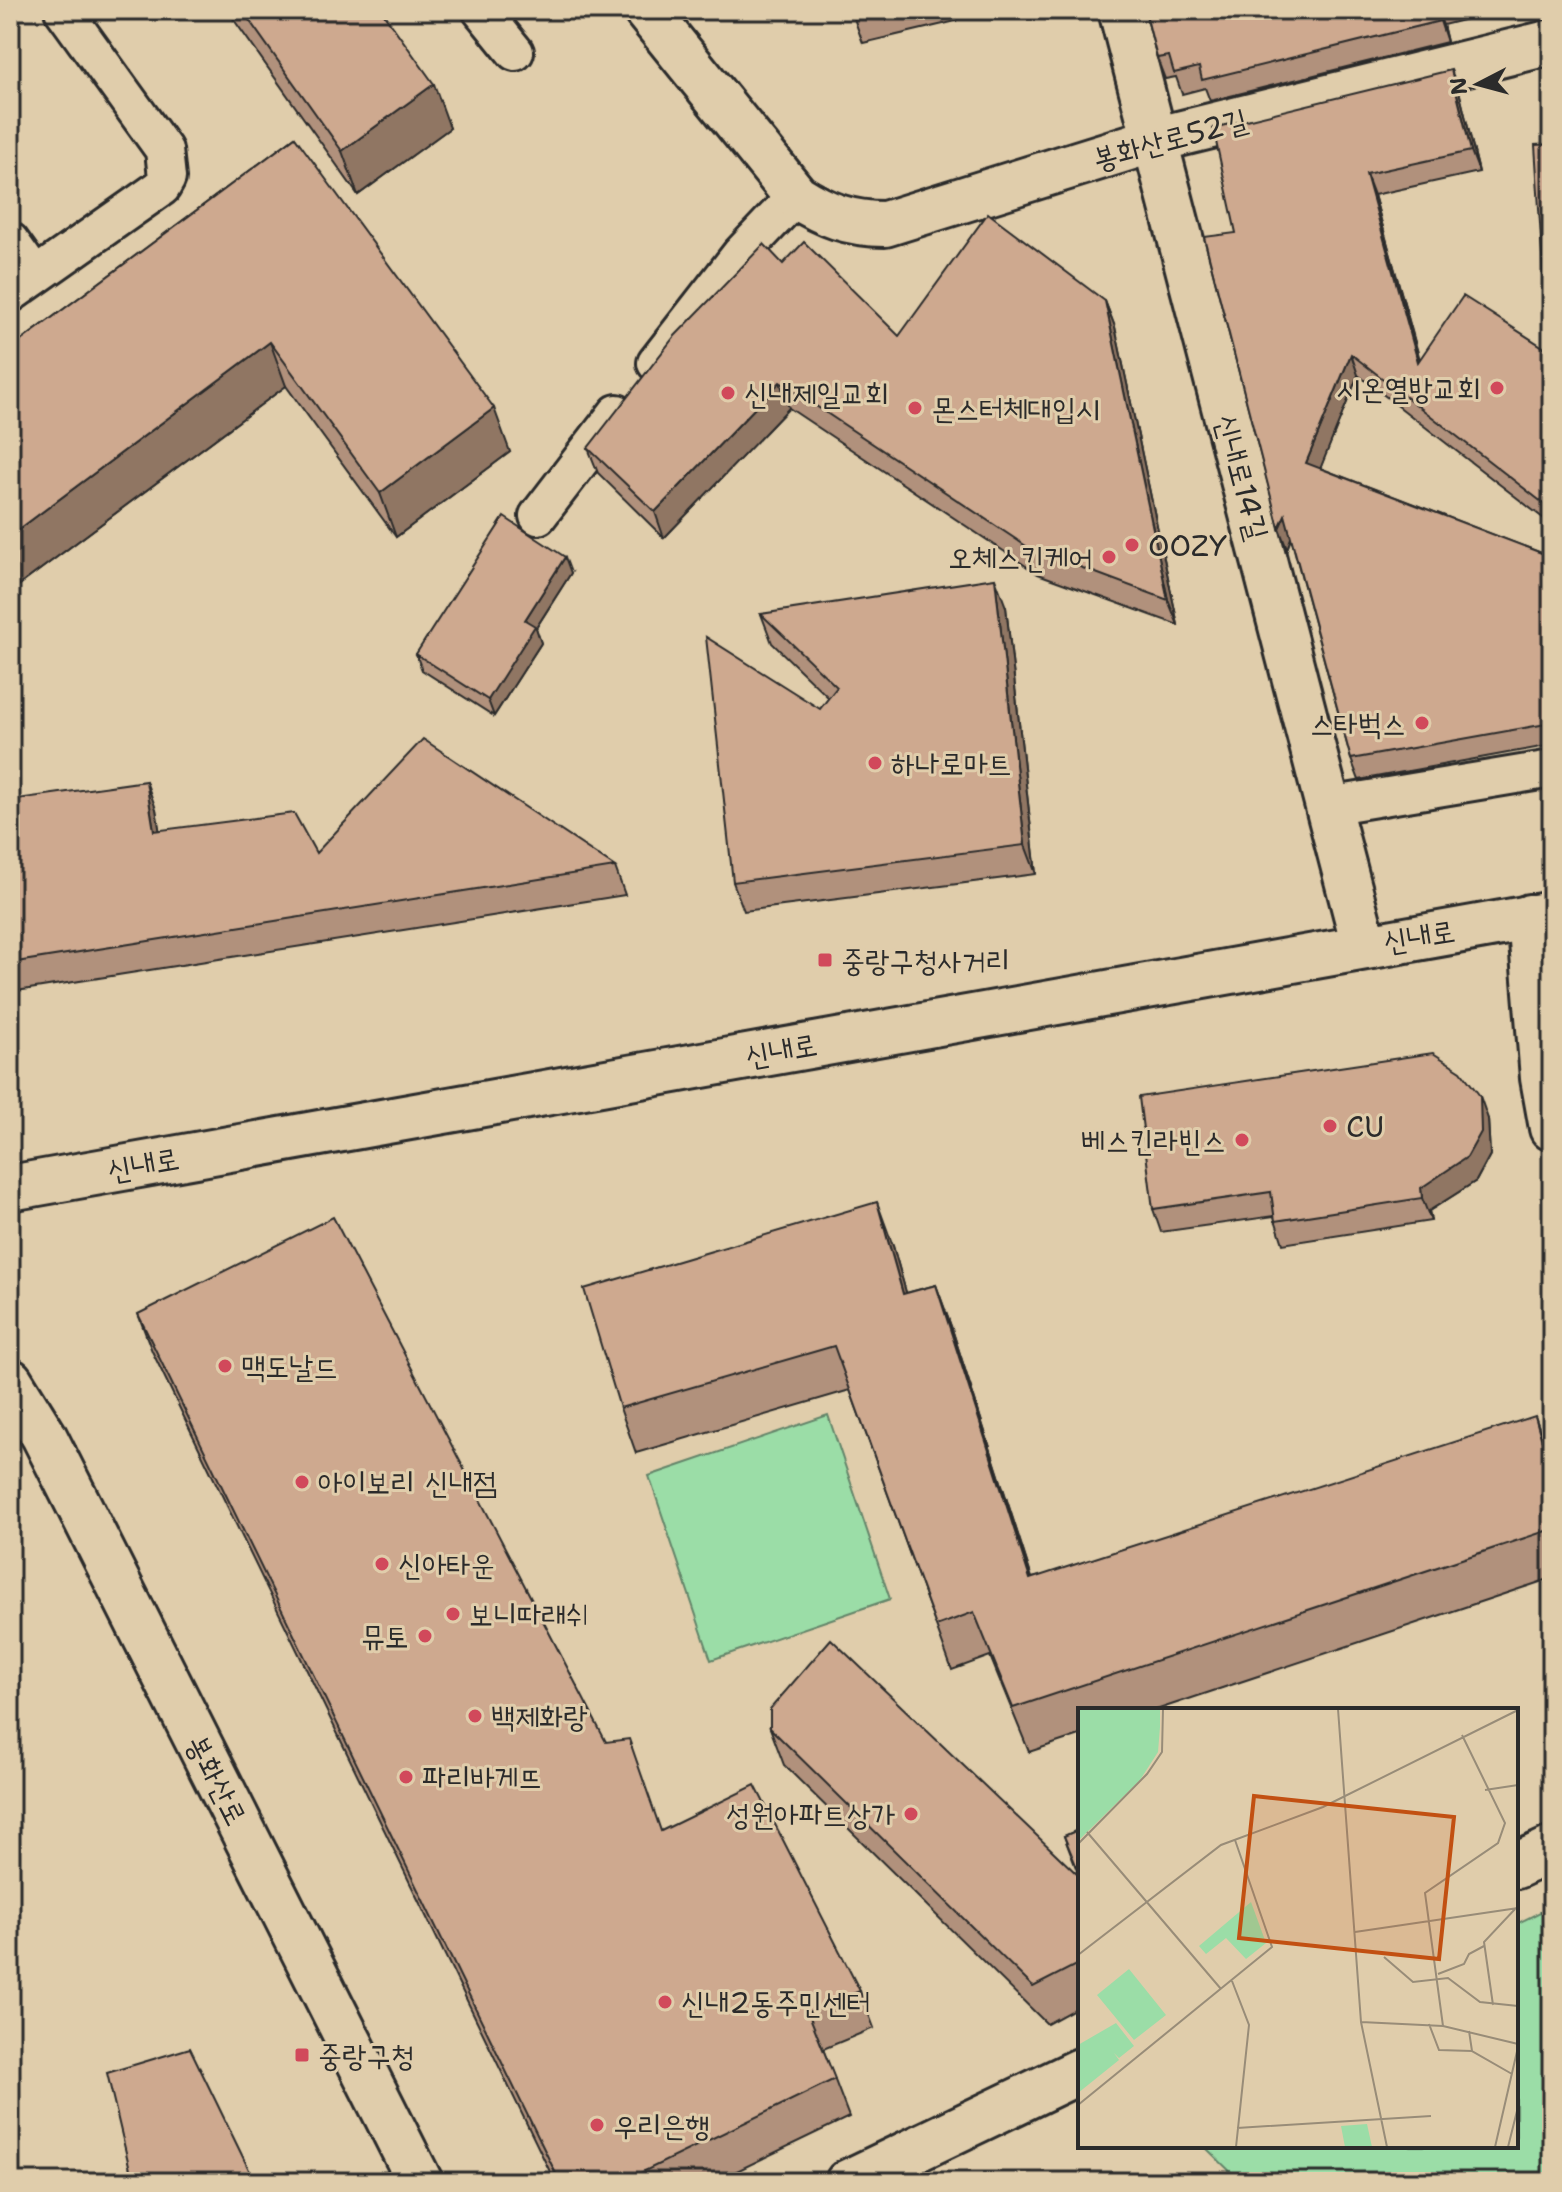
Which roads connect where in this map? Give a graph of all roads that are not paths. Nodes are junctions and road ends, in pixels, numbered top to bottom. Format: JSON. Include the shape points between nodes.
{"nodes":[{"id":1,"x":63,"y":10,"type":"edge"},
{"id":2,"x":481,"y":10,"type":"edge"},
{"id":3,"x":646,"y":10,"type":"edge"},
{"id":4,"x":1121,"y":10,"type":"edge"},
{"id":5,"x":1552,"y":42,"type":"edge"},
{"id":6,"x":515,"y":52,"type":"dead end"},
{"id":7,"x":1154,"y":140,"type":"junction"},
{"id":8,"x":796,"y":196,"type":"junction"},
{"id":9,"x":10,"y":241,"type":"edge"},
{"id":10,"x":23,"y":285,"type":"edge"},
{"id":11,"x":538,"y":516,"type":"dead end"},
{"id":12,"x":1552,"y":769,"type":"edge"},
{"id":13,"x":1328,"y":806,"type":"junction"},
{"id":14,"x":1541,"y":916,"type":"edge"},
{"id":15,"x":1364,"y":945,"type":"junction"},
{"id":16,"x":1552,"y":1128,"type":"edge"},
{"id":17,"x":10,"y":1188,"type":"edge"},
{"id":18,"x":10,"y":1381,"type":"edge"},
{"id":19,"x":1552,"y":1849,"type":"edge"},
{"id":20,"x":1518,"y":1865,"type":"edge"},
{"id":21,"x":1078,"y":2072,"type":"edge"},
{"id":22,"x":420,"y":2182,"type":"edge"},
{"id":23,"x":848,"y":2182,"type":"edge"}],
"edges":[{"from":1,"to":10,"type":"lane","via":[[164,150],[167,178],[162,187]]},
{"from":2,"to":6,"type":"lane"},
{"from":3,"to":8,"type":"street","name":"봉화산로52길"},
{"from":4,"to":7,"type":"street","name":"신내로14길"},
{"from":5,"to":7,"type":"street","name":"봉화산로52길"},
{"from":7,"to":8,"type":"street","name":"봉화산로52길","via":[[885,224],[856,224],[824,214]]},
{"from":7,"to":13,"type":"street","name":"신내로14길"},
{"from":8,"to":11,"type":"lane","via":[[740,255]]},
{"from":9,"to":10,"type":"lane"},
{"from":12,"to":13,"type":"lane"},
{"from":13,"to":15,"type":"street","name":"신내로14길"},
{"from":14,"to":15,"type":"street","name":"신내로"},
{"from":14,"to":16,"type":"street","via":[[1543,1078]]},
{"from":15,"to":17,"type":"street","name":"신내로"},
{"from":18,"to":22,"type":"street","name":"봉화산로","via":[[44,1436]]},
{"from":19,"to":20,"type":"street"},
{"from":21,"to":23,"type":"street"}]}
